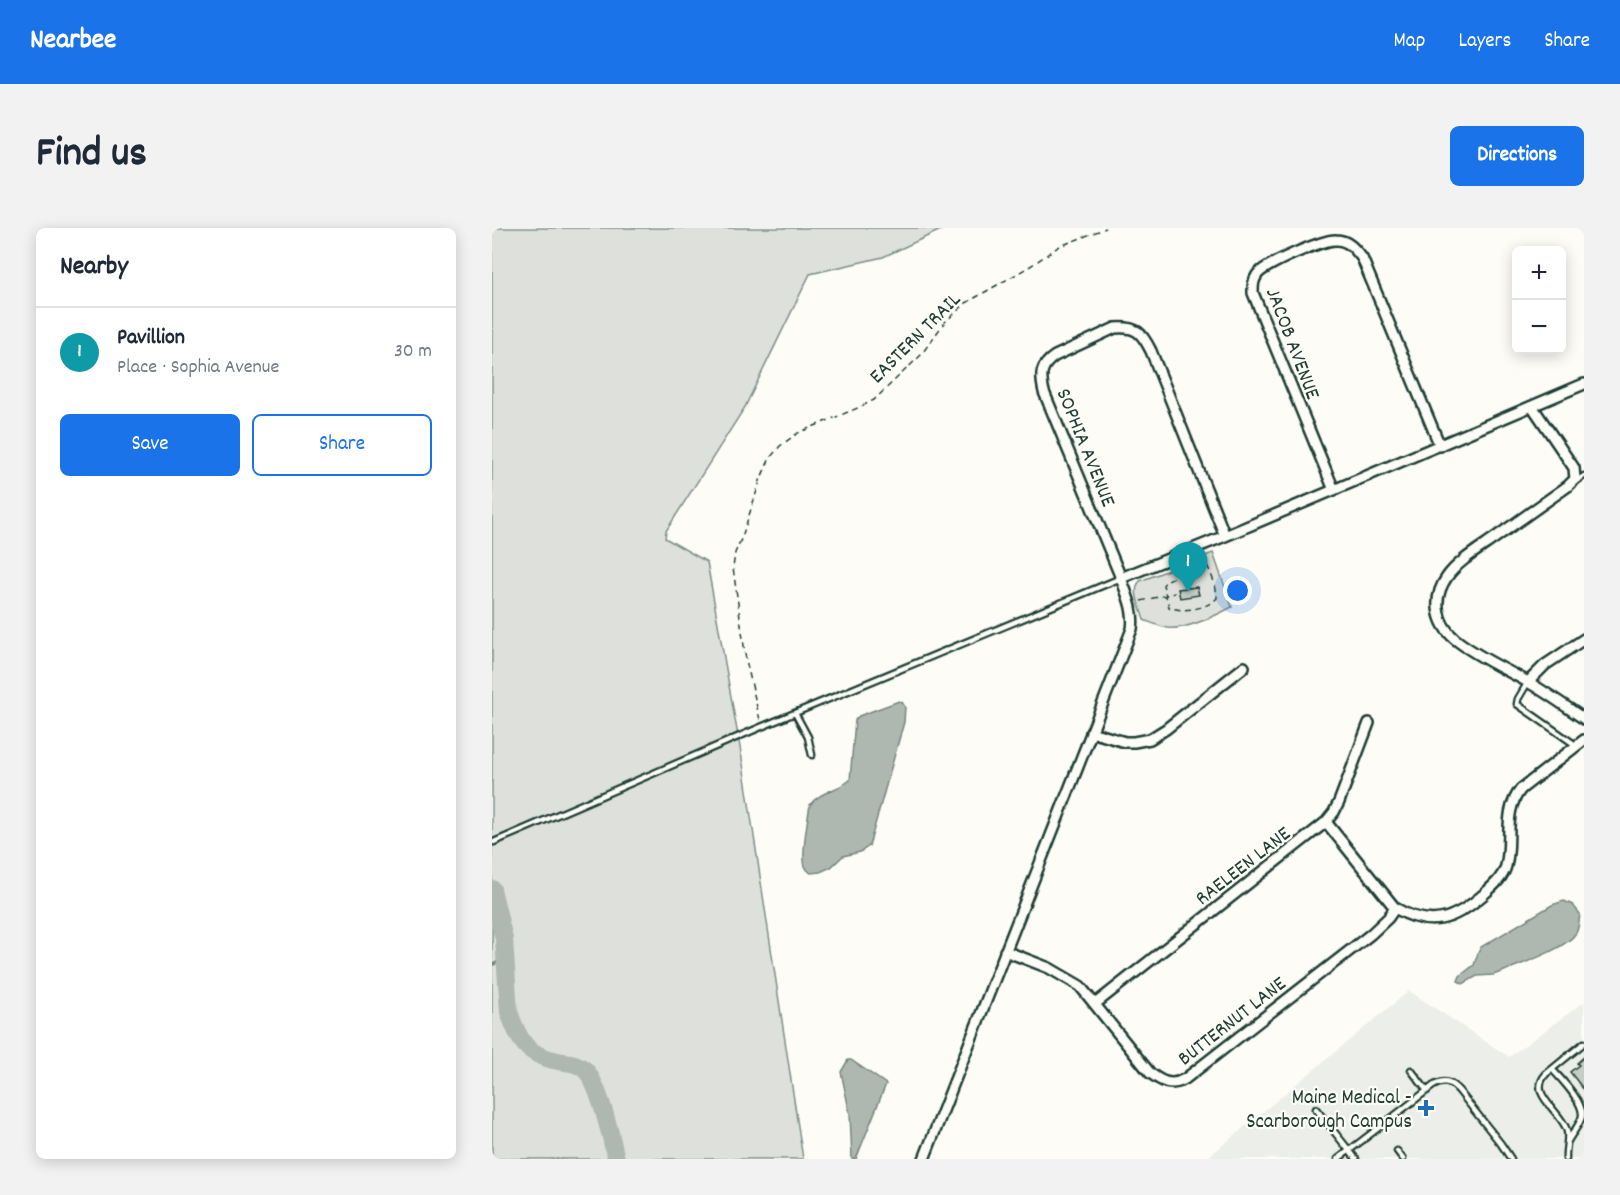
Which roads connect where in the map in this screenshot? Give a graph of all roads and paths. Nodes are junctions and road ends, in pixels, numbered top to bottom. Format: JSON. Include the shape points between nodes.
{"nodes":[{"id":1,"x":1106,"y":228,"type":"edge"},
{"id":2,"x":1584,"y":384,"type":"edge"},
{"id":3,"x":1532,"y":406,"type":"junction"},
{"id":4,"x":1440,"y":446,"type":"junction"},
{"id":5,"x":1584,"y":476,"type":"edge"},
{"id":6,"x":1568,"y":486,"type":"junction"},
{"id":7,"x":1334,"y":490,"type":"junction"},
{"id":8,"x":1225,"y":536,"type":"junction"},
{"id":9,"x":1199,"y":546,"type":"junction"},
{"id":10,"x":1209,"y":572,"type":"junction"},
{"id":11,"x":1121,"y":578,"type":"junction"},
{"id":12,"x":1175,"y":593,"type":"dead end"},
{"id":13,"x":1165,"y":595,"type":"junction"},
{"id":14,"x":1130,"y":603,"type":"junction"},
{"id":15,"x":1584,"y":639,"type":"edge"},
{"id":16,"x":1244,"y":667,"type":"dead end"},
{"id":17,"x":1528,"y":682,"type":"junction"},
{"id":18,"x":795,"y":713,"type":"junction"},
{"id":19,"x":1584,"y":719,"type":"edge"},
{"id":20,"x":1369,"y":723,"type":"dead end"},
{"id":21,"x":761,"y":727,"type":"junction"},
{"id":22,"x":1091,"y":732,"type":"junction"},
{"id":23,"x":1580,"y":743,"type":"edge"},
{"id":24,"x":812,"y":755,"type":"dead end"},
{"id":25,"x":1326,"y":822,"type":"junction"},
{"id":26,"x":494,"y":842,"type":"dead end"},
{"id":27,"x":1395,"y":908,"type":"junction"},
{"id":28,"x":1005,"y":951,"type":"junction"},
{"id":29,"x":1095,"y":1004,"type":"junction"},
{"id":30,"x":1584,"y":1043,"type":"edge"},
{"id":31,"x":1552,"y":1069,"type":"junction"},
{"id":32,"x":1410,"y":1070,"type":"dead end"},
{"id":33,"x":1427,"y":1091,"type":"junction"},
{"id":34,"x":1316,"y":1109,"type":"dead end"},
{"id":35,"x":1566,"y":1146,"type":"junction"},
{"id":36,"x":1349,"y":1150,"type":"junction"},
{"id":37,"x":1396,"y":1151,"type":"dead end"},
{"id":38,"x":924,"y":1159,"type":"edge"},
{"id":39,"x":1338,"y":1159,"type":"edge"},
{"id":40,"x":1356,"y":1159,"type":"edge"},
{"id":41,"x":1403,"y":1159,"type":"edge"},
{"id":42,"x":1511,"y":1159,"type":"edge"},
{"id":43,"x":1566,"y":1159,"type":"edge"}],
"edges":[{"from":1,"to":21,"type":"path","name":"EASTERN TRAIL","via":[[1058,247],[966,303],[944,323],[921,355],[874,400],[798,433],[770,458],[736,549],[733,568],[746,660]]},
{"from":2,"to":3,"type":"street"},
{"from":3,"to":4,"type":"street"},
{"from":3,"to":6,"type":"street","via":[[1574,468],[1575,479]]},
{"from":4,"to":7,"type":"street"},
{"from":4,"to":7,"type":"street","name":"JACOB AVENUE","via":[[1362,258],[1343,241],[1324,242],[1262,269],[1252,287]]},
{"from":5,"to":6,"type":"lane"},
{"from":6,"to":17,"type":"street","via":[[1457,566],[1447,576],[1439,595],[1439,617],[1448,633]]},
{"from":7,"to":8,"type":"street"},
{"from":8,"to":9,"type":"street"},
{"from":8,"to":11,"type":"street","name":"SOPHIA AVENUE","via":[[1146,341],[1131,328],[1115,328],[1049,360],[1042,370],[1042,384]]},
{"from":9,"to":10,"type":"path"},
{"from":9,"to":11,"type":"street"},
{"from":10,"to":13,"type":"path","via":[[1167,580],[1163,585]]},
{"from":10,"to":13,"type":"path","via":[[1217,592],[1217,598],[1210,604],[1171,609]]},
{"from":11,"to":14,"type":"street","name":"SOPHIA AVENUE"},
{"from":11,"to":18,"type":"lane"},
{"from":12,"to":13,"type":"path"},
{"from":13,"to":14,"type":"path"},
{"from":14,"to":22,"type":"street","name":"SOPHIA AVENUE","via":[[1132,630]]},
{"from":15,"to":17,"type":"street","via":[[1545,665]]},
{"from":16,"to":22,"type":"street","via":[[1150,739],[1125,742]]},
{"from":17,"to":19,"type":"street"},
{"from":17,"to":23,"type":"lane","via":[[1517,704]]},
{"from":18,"to":21,"type":"lane"},
{"from":18,"to":24,"type":"lane","via":[[808,737]]},
{"from":20,"to":25,"type":"street","name":"RAELEEN LANE","via":[[1339,802]]},
{"from":21,"to":26,"type":"lane"},
{"from":22,"to":28,"type":"street","name":"SOPHIA AVENUE"},
{"from":23,"to":27,"type":"street","via":[[1516,795],[1509,817],[1505,868],[1482,896],[1446,919],[1423,919]]},
{"from":25,"to":27,"type":"street"},
{"from":25,"to":29,"type":"street","name":"RAELEEN LANE"},
{"from":27,"to":29,"type":"street","name":"BUTTERNUT LANE","via":[[1371,934],[1179,1083],[1168,1084],[1150,1073]]},
{"from":28,"to":29,"type":"street","name":"BUTTERNUT LANE","via":[[1073,981]]},
{"from":28,"to":38,"type":"street","name":"SOPHIA AVENUE"},
{"from":30,"to":31,"type":"lane"},
{"from":31,"to":35,"type":"lane","via":[[1541,1079],[1540,1090],[1566,1129]]},
{"from":31,"to":35,"type":"lane","via":[[1582,1108],[1582,1118]]},
{"from":32,"to":33,"type":"lane"},
{"from":33,"to":36,"type":"lane"},
{"from":33,"to":42,"type":"lane","via":[[1440,1082],[1452,1084]]},
{"from":34,"to":36,"type":"lane"},
{"from":35,"to":43,"type":"lane"},
{"from":36,"to":39,"type":"lane"},
{"from":36,"to":40,"type":"lane"},
{"from":37,"to":41,"type":"lane"}]}
